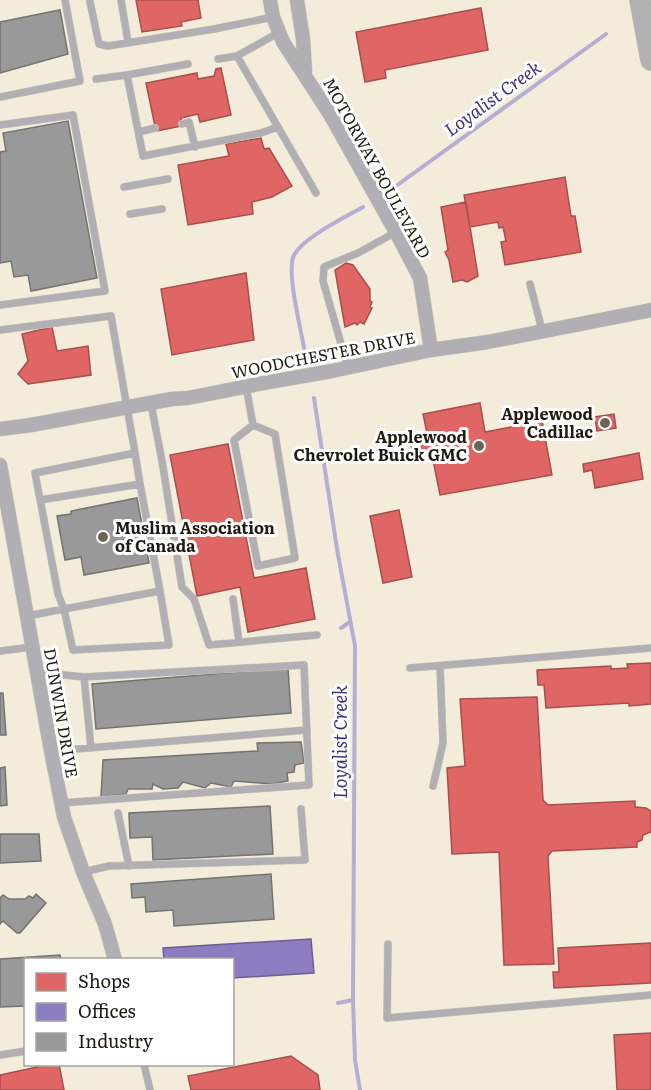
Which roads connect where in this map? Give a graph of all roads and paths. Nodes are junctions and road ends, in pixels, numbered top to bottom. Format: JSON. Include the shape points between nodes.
{"nodes":[{"id":1,"x":65,"y":0,"type":"edge"},
{"id":2,"x":90,"y":0,"type":"edge"},
{"id":3,"x":121,"y":0,"type":"edge"},
{"id":4,"x":270,"y":0,"type":"edge"},
{"id":5,"x":297,"y":0,"type":"edge"},
{"id":6,"x":640,"y":0,"type":"edge"},
{"id":7,"x":273,"y":17,"type":"junction"},
{"id":8,"x":278,"y":33,"type":"junction"},
{"id":9,"x":128,"y":42,"type":"junction"},
{"id":10,"x":237,"y":56,"type":"junction"},
{"id":11,"x":218,"y":59,"type":"dead end"},
{"id":12,"x":651,"y":60,"type":"edge"},
{"id":13,"x":188,"y":64,"type":"dead end"},
{"id":14,"x":305,"y":74,"type":"junction"},
{"id":15,"x":127,"y":75,"type":"junction"},
{"id":16,"x":96,"y":79,"type":"dead end"},
{"id":17,"x":0,"y":97,"type":"edge"},
{"id":18,"x":182,"y":124,"type":"dead end"},
{"id":19,"x":0,"y":125,"type":"edge"},
{"id":20,"x":278,"y":127,"type":"junction"},
{"id":21,"x":155,"y":128,"type":"dead end"},
{"id":22,"x":139,"y":132,"type":"junction"},
{"id":23,"x":195,"y":147,"type":"junction"},
{"id":24,"x":168,"y":179,"type":"dead end"},
{"id":25,"x":124,"y":187,"type":"dead end"},
{"id":26,"x":316,"y":193,"type":"dead end"},
{"id":27,"x":162,"y":209,"type":"dead end"},
{"id":28,"x":130,"y":214,"type":"dead end"},
{"id":29,"x":396,"y":232,"type":"junction"},
{"id":30,"x":530,"y":284,"type":"dead end"},
{"id":31,"x":0,"y":305,"type":"edge"},
{"id":32,"x":651,"y":310,"type":"edge"},
{"id":33,"x":0,"y":330,"type":"edge"},
{"id":34,"x":542,"y":330,"type":"junction"},
{"id":35,"x":432,"y":350,"type":"junction"},
{"id":36,"x":348,"y":368,"type":"junction"},
{"id":37,"x":246,"y":386,"type":"junction"},
{"id":38,"x":151,"y":404,"type":"junction"},
{"id":39,"x":127,"y":408,"type":"junction"},
{"id":40,"x":253,"y":425,"type":"junction"},
{"id":41,"x":0,"y":429,"type":"edge"},
{"id":42,"x":135,"y":453,"type":"junction"},
{"id":43,"x":0,"y":465,"type":"edge"},
{"id":44,"x":140,"y":484,"type":"junction"},
{"id":45,"x":40,"y":500,"type":"junction"},
{"id":46,"x":160,"y":591,"type":"junction"},
{"id":47,"x":233,"y":599,"type":"dead end"},
{"id":48,"x":64,"y":609,"type":"junction"},
{"id":49,"x":27,"y":616,"type":"junction"},
{"id":50,"x":317,"y":635,"type":"dead end"},
{"id":51,"x":239,"y":642,"type":"junction"},
{"id":52,"x":32,"y":647,"type":"junction"},
{"id":53,"x":651,"y":648,"type":"edge"},
{"id":54,"x":0,"y":651,"type":"edge"},
{"id":55,"x":440,"y":666,"type":"junction"},
{"id":56,"x":410,"y":668,"type":"dead end"},
{"id":57,"x":37,"y":672,"type":"junction"},
{"id":58,"x":84,"y":677,"type":"junction"},
{"id":59,"x":307,"y":730,"type":"junction"},
{"id":60,"x":91,"y":748,"type":"junction"},
{"id":61,"x":51,"y":751,"type":"junction"},
{"id":62,"x":433,"y":786,"type":"dead end"},
{"id":63,"x":61,"y":803,"type":"junction"},
{"id":64,"x":301,"y":809,"type":"dead end"},
{"id":65,"x":118,"y":813,"type":"dead end"},
{"id":66,"x":129,"y":866,"type":"junction"},
{"id":67,"x":84,"y":872,"type":"junction"},
{"id":68,"x":388,"y":944,"type":"dead end"},
{"id":69,"x":114,"y":958,"type":"edge"},
{"id":70,"x":651,"y":995,"type":"edge"},
{"id":71,"x":24,"y":1051,"type":"edge"},
{"id":72,"x":0,"y":1055,"type":"edge"},
{"id":73,"x":144,"y":1066,"type":"edge"},
{"id":74,"x":150,"y":1090,"type":"edge"}],
"edges":[{"from":1,"to":17,"type":"lane","via":[[80,81]]},
{"from":2,"to":9,"type":"lane","via":[[99,44]]},
{"from":3,"to":9,"type":"lane"},
{"from":4,"to":7,"type":"street","name":"MOTORWAY BOULEVARD"},
{"from":5,"to":14,"type":"street","name":"MOTORWAY BOULEVARD"},
{"from":6,"to":12,"type":"main road"},
{"from":7,"to":8,"type":"street","name":"MOTORWAY BOULEVARD"},
{"from":7,"to":9,"type":"lane"},
{"from":8,"to":10,"type":"lane"},
{"from":8,"to":14,"type":"street","name":"MOTORWAY BOULEVARD"},
{"from":10,"to":11,"type":"lane"},
{"from":10,"to":20,"type":"lane"},
{"from":13,"to":15,"type":"lane"},
{"from":14,"to":29,"type":"street","name":"MOTORWAY BOULEVARD"},
{"from":15,"to":16,"type":"lane"},
{"from":15,"to":22,"type":"lane"},
{"from":18,"to":23,"type":"lane","via":[[189,122]]},
{"from":19,"to":31,"type":"lane","via":[[73,115],[105,291]]},
{"from":20,"to":23,"type":"lane"},
{"from":20,"to":26,"type":"lane"},
{"from":21,"to":22,"type":"lane"},
{"from":22,"to":23,"type":"lane","via":[[143,156]]},
{"from":24,"to":25,"type":"lane"},
{"from":27,"to":28,"type":"lane"},
{"from":29,"to":35,"type":"street","name":"MOTORWAY BOULEVARD","via":[[420,278]]},
{"from":29,"to":36,"type":"lane","via":[[324,267],[323,281]]},
{"from":30,"to":34,"type":"lane"},
{"from":32,"to":34,"type":"street","name":"WOODCHESTER DRIVE"},
{"from":33,"to":39,"type":"lane","via":[[111,316]]},
{"from":34,"to":35,"type":"street","name":"WOODCHESTER DRIVE"},
{"from":35,"to":36,"type":"street","name":"WOODCHESTER DRIVE"},
{"from":36,"to":37,"type":"street","name":"WOODCHESTER DRIVE"},
{"from":37,"to":38,"type":"street","name":"WOODCHESTER DRIVE"},
{"from":37,"to":40,"type":"lane"},
{"from":38,"to":39,"type":"street","name":"WOODCHESTER DRIVE"},
{"from":38,"to":51,"type":"lane","via":[[182,587],[194,599],[209,645]]},
{"from":39,"to":41,"type":"street","name":"WOODCHESTER DRIVE"},
{"from":39,"to":42,"type":"lane"},
{"from":40,"to":40,"type":"lane","via":[[275,434],[295,558],[258,566],[234,440]]},
{"from":42,"to":44,"type":"lane"},
{"from":42,"to":45,"type":"lane","via":[[35,473]]},
{"from":43,"to":49,"type":"street","name":"DUNWIN DRIVE"},
{"from":44,"to":45,"type":"lane"},
{"from":44,"to":46,"type":"lane"},
{"from":45,"to":48,"type":"lane"},
{"from":46,"to":48,"type":"lane"},
{"from":46,"to":48,"type":"lane","via":[[169,645],[73,650]]},
{"from":47,"to":51,"type":"lane"},
{"from":48,"to":49,"type":"lane"},
{"from":49,"to":52,"type":"street","name":"DUNWIN DRIVE"},
{"from":50,"to":51,"type":"lane"},
{"from":52,"to":54,"type":"lane"},
{"from":52,"to":57,"type":"street","name":"DUNWIN DRIVE"},
{"from":53,"to":55,"type":"lane"},
{"from":55,"to":56,"type":"lane"},
{"from":55,"to":62,"type":"lane","via":[[443,743]]},
{"from":57,"to":58,"type":"lane"},
{"from":57,"to":61,"type":"street","name":"DUNWIN DRIVE"},
{"from":58,"to":59,"type":"lane","via":[[304,665]]},
{"from":58,"to":60,"type":"lane"},
{"from":59,"to":60,"type":"lane"},
{"from":59,"to":63,"type":"lane","via":[[309,785]]},
{"from":60,"to":61,"type":"lane"},
{"from":61,"to":63,"type":"street","name":"DUNWIN DRIVE"},
{"from":63,"to":67,"type":"street","name":"DUNWIN DRIVE"},
{"from":64,"to":66,"type":"lane","via":[[305,860]]},
{"from":65,"to":66,"type":"lane"},
{"from":66,"to":67,"type":"lane"},
{"from":67,"to":69,"type":"street","name":"DUNWIN DRIVE"},
{"from":68,"to":70,"type":"lane","via":[[387,1018]]},
{"from":71,"to":72,"type":"lane"},
{"from":73,"to":74,"type":"lane"}]}
